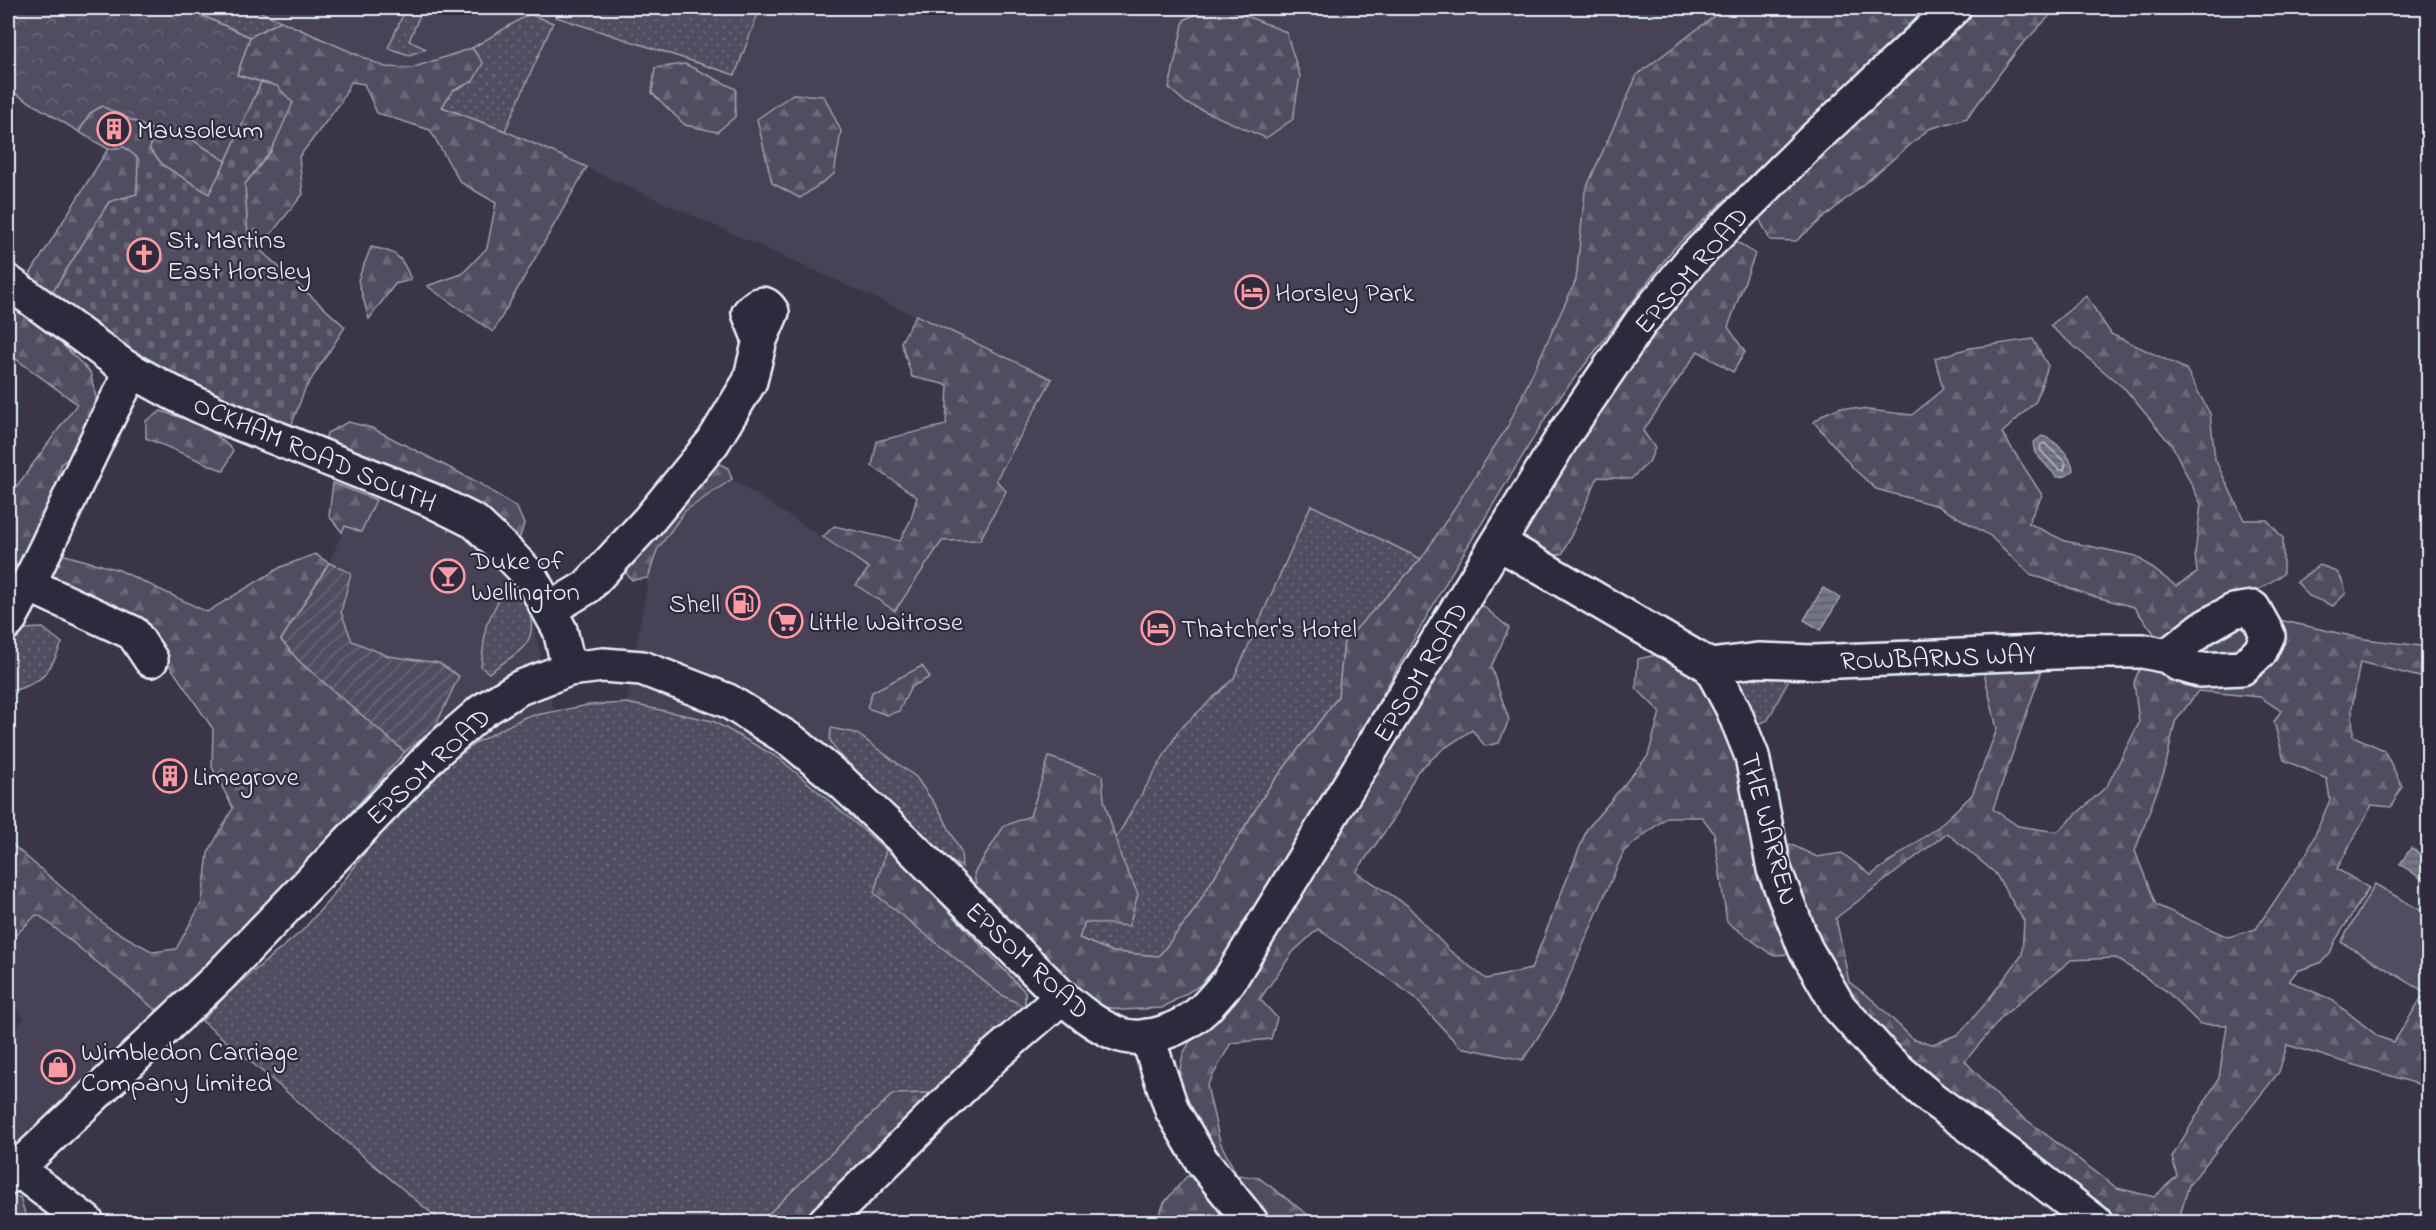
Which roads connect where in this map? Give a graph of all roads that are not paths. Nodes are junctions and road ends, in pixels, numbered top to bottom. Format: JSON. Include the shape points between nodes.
{"nodes":[{"id":1,"x":1954,"y":8,"type":"edge"},
{"id":2,"x":8,"y":282,"type":"edge"},
{"id":3,"x":760,"y":340,"type":"dead end"},
{"id":4,"x":132,"y":372,"type":"junction"},
{"id":5,"x":1499,"y":543,"type":"junction"},
{"id":6,"x":29,"y":585,"type":"junction"},
{"id":7,"x":550,"y":609,"type":"junction"},
{"id":8,"x":8,"y":622,"type":"edge"},
{"id":9,"x":2167,"y":656,"type":"dead end"},
{"id":10,"x":151,"y":660,"type":"dead end"},
{"id":11,"x":1710,"y":666,"type":"junction"},
{"id":12,"x":569,"y":669,"type":"junction"},
{"id":13,"x":1062,"y":997,"type":"junction"},
{"id":14,"x":1147,"y":1036,"type":"junction"},
{"id":15,"x":12,"y":1173,"type":"edge"},
{"id":16,"x":87,"y":1222,"type":"edge"},
{"id":17,"x":825,"y":1222,"type":"edge"},
{"id":18,"x":1251,"y":1222,"type":"edge"},
{"id":19,"x":2095,"y":1222,"type":"edge"}],
"edges":[{"from":1,"to":5,"type":"main road","name":"EPSOM ROAD","via":[[1690,262],[1641,322],[1579,413]]},
{"from":2,"to":4,"type":"main road","name":"OCKHAM ROAD SOUTH"},
{"from":3,"to":7,"type":"main road","via":[[750,381],[706,452],[587,586]]},
{"from":4,"to":6,"type":"main road"},
{"from":4,"to":7,"type":"main road","name":"OCKHAM ROAD SOUTH","via":[[221,416],[431,500],[475,522],[530,576]]},
{"from":5,"to":11,"type":"main road"},
{"from":5,"to":14,"type":"main road","name":"EPSOM ROAD","via":[[1229,981],[1203,1010],[1176,1028]]},
{"from":6,"to":8,"type":"main road"},
{"from":6,"to":10,"type":"main road","via":[[133,633]]},
{"from":7,"to":12,"type":"main road","name":"OCKHAM ROAD SOUTH","via":[[560,630]]},
{"from":9,"to":11,"type":"main road","name":"ROWBARNS WAY","via":[[2143,651],[2081,651],[1814,662],[1758,660]]},
{"from":11,"to":19,"type":"main road","name":"THE WARREN","via":[[1752,756],[1774,869],[1805,948],[1839,1007],[1889,1062],[1931,1098]]},
{"from":12,"to":13,"type":"main road","name":"EPSOM ROAD","via":[[603,665],[642,668],[728,701],[792,741],[909,844]]},
{"from":12,"to":15,"type":"main road","name":"EPSOM ROAD","via":[[519,688],[482,711],[436,751],[219,976]]},
{"from":13,"to":14,"type":"main road","name":"EPSOM ROAD","via":[[1088,1019],[1117,1034]]},
{"from":13,"to":17,"type":"main road","via":[[995,1055]]},
{"from":14,"to":18,"type":"main road","via":[[1172,1110],[1202,1161]]},
{"from":15,"to":16,"type":"main road"}]}
